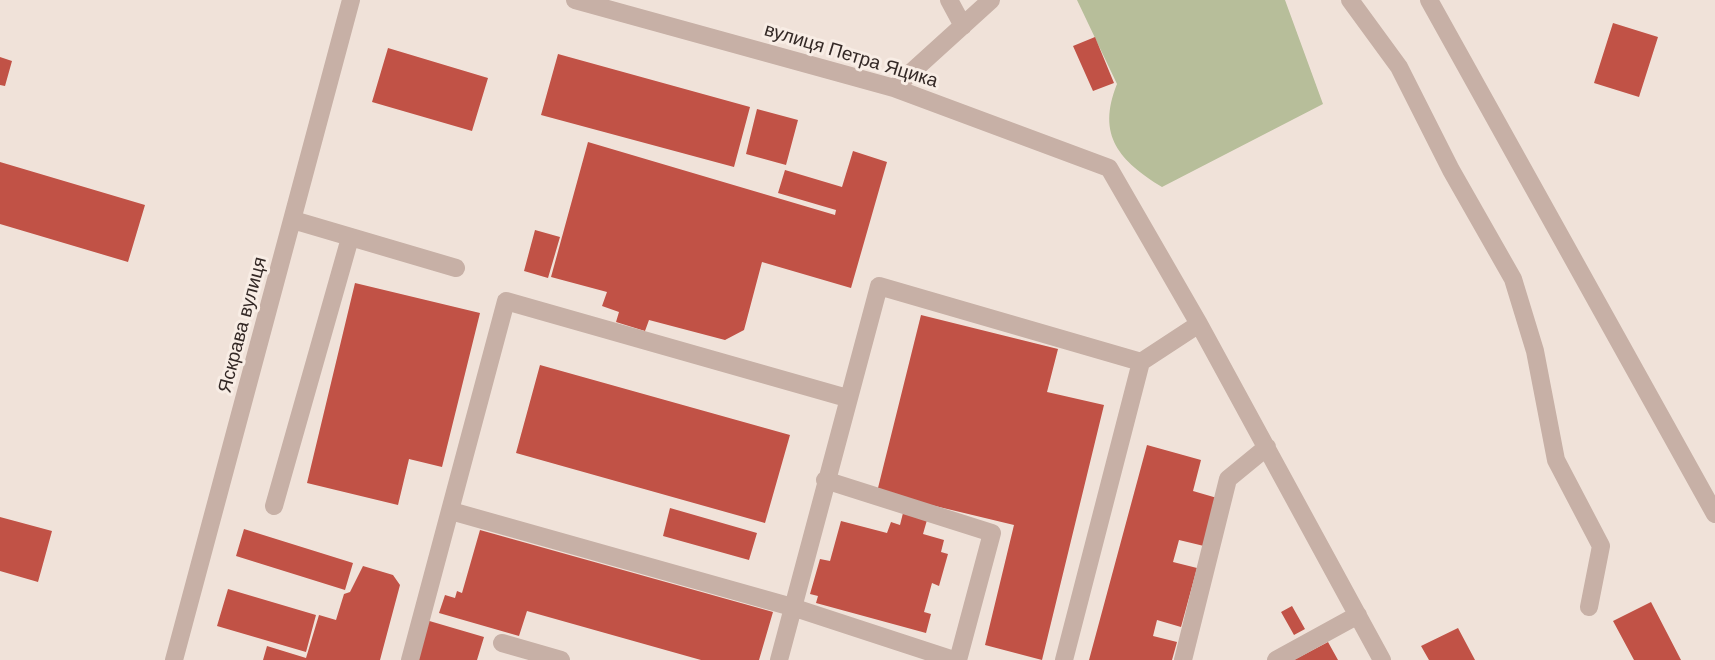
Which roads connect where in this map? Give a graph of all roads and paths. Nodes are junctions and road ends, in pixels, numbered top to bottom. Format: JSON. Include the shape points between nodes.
{"nodes":[{"id":1,"x":351,"y":0,"type":"edge"},
{"id":2,"x":575,"y":0,"type":"edge"},
{"id":3,"x":949,"y":0,"type":"edge"},
{"id":4,"x":991,"y":0,"type":"edge"},
{"id":5,"x":1350,"y":0,"type":"edge"},
{"id":6,"x":1429,"y":0,"type":"edge"},
{"id":7,"x":963,"y":26,"type":"junction"},
{"id":8,"x":894,"y":88,"type":"junction"},
{"id":9,"x":293,"y":220,"type":"junction"},
{"id":10,"x":350,"y":238,"type":"junction"},
{"id":11,"x":456,"y":268,"type":"dead end"},
{"id":12,"x":1199,"y":324,"type":"junction"},
{"id":13,"x":1140,"y":362,"type":"junction"},
{"id":14,"x":847,"y":398,"type":"junction"},
{"id":15,"x":1267,"y":447,"type":"junction"},
{"id":16,"x":825,"y":480,"type":"junction"},
{"id":17,"x":274,"y":506,"type":"dead end"},
{"id":18,"x":452,"y":511,"type":"junction"},
{"id":19,"x":1715,"y":514,"type":"edge"},
{"id":20,"x":792,"y":607,"type":"junction"},
{"id":21,"x":1589,"y":607,"type":"dead end"},
{"id":22,"x":1358,"y":615,"type":"junction"},
{"id":23,"x":502,"y":643,"type":"dead end"},
{"id":24,"x":174,"y":660,"type":"edge"},
{"id":25,"x":410,"y":660,"type":"edge"},
{"id":26,"x":561,"y":660,"type":"edge"},
{"id":27,"x":779,"y":660,"type":"edge"},
{"id":28,"x":956,"y":660,"type":"edge"},
{"id":29,"x":1064,"y":660,"type":"edge"},
{"id":30,"x":1183,"y":660,"type":"edge"},
{"id":31,"x":1276,"y":660,"type":"edge"},
{"id":32,"x":1382,"y":660,"type":"edge"}],
"edges":[{"from":1,"to":9,"type":"street","name":"Яскрава вулиця"},
{"from":2,"to":8,"type":"street","name":"вулиця Петра Яцика"},
{"from":3,"to":7,"type":"street"},
{"from":4,"to":7,"type":"street"},
{"from":5,"to":21,"type":"street","via":[[1399,67],[1513,279],[1535,351],[1556,460],[1601,546]]},
{"from":6,"to":19,"type":"street"},
{"from":7,"to":8,"type":"street"},
{"from":8,"to":12,"type":"street","name":"вулиця Петра Яцика","via":[[1109,168]]},
{"from":9,"to":10,"type":"street"},
{"from":9,"to":24,"type":"street","name":"Яскрава вулиця"},
{"from":10,"to":11,"type":"street"},
{"from":10,"to":17,"type":"street"},
{"from":12,"to":13,"type":"street"},
{"from":12,"to":15,"type":"street"},
{"from":13,"to":14,"type":"street","via":[[879,286]]},
{"from":13,"to":29,"type":"street"},
{"from":14,"to":16,"type":"street"},
{"from":14,"to":18,"type":"street","via":[[506,301]]},
{"from":15,"to":22,"type":"street"},
{"from":15,"to":30,"type":"street","via":[[1228,479]]},
{"from":16,"to":20,"type":"street"},
{"from":16,"to":28,"type":"street","via":[[992,533]]},
{"from":18,"to":20,"type":"street"},
{"from":18,"to":25,"type":"street"},
{"from":20,"to":27,"type":"street"},
{"from":20,"to":28,"type":"street"},
{"from":22,"to":31,"type":"street"},
{"from":22,"to":32,"type":"street"},
{"from":23,"to":26,"type":"street"}]}
